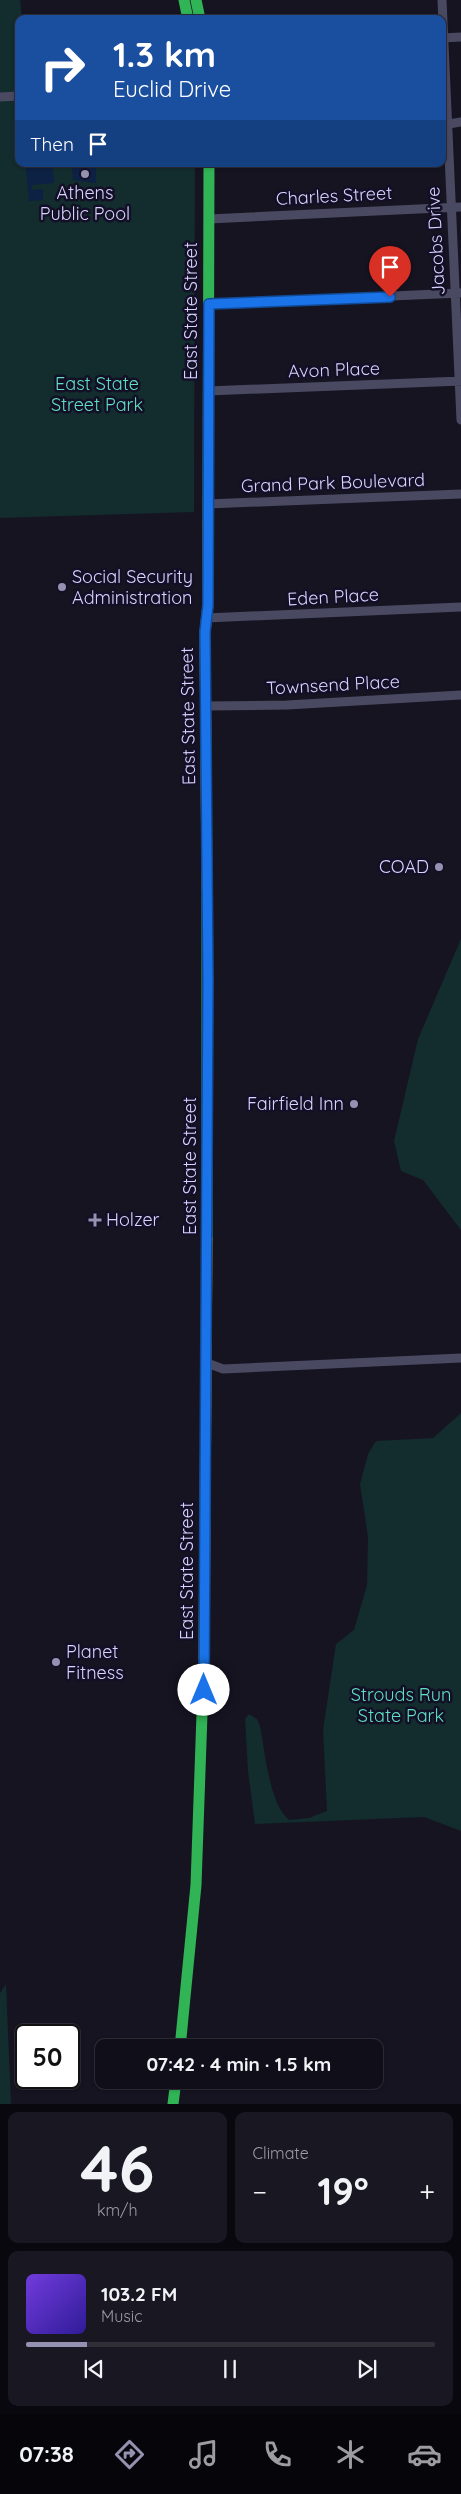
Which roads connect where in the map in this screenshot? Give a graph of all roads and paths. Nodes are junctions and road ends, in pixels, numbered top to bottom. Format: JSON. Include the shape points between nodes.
{"nodes":[{"id":1,"x":184,"y":0,"type":"edge"},
{"id":2,"x":196,"y":0,"type":"edge"},
{"id":3,"x":442,"y":0,"type":"edge"},
{"id":4,"x":187,"y":15,"type":"edge"},
{"id":5,"x":199,"y":15,"type":"edge"},
{"id":6,"x":442,"y":15,"type":"edge"},
{"id":7,"x":461,"y":37,"type":"edge"},
{"id":8,"x":446,"y":38,"type":"edge"},
{"id":9,"x":15,"y":96,"type":"edge"},
{"id":10,"x":0,"y":97,"type":"edge"},
{"id":11,"x":461,"y":122,"type":"edge"},
{"id":12,"x":446,"y":124,"type":"edge"},
{"id":13,"x":446,"y":141,"type":"edge"},
{"id":14,"x":209,"y":167,"type":"edge"},
{"id":15,"x":450,"y":207,"type":"junction"},
{"id":16,"x":461,"y":207,"type":"edge"},
{"id":17,"x":209,"y":219,"type":"junction"},
{"id":18,"x":458,"y":293,"type":"edge"},
{"id":19,"x":209,"y":304,"type":"junction"},
{"id":20,"x":460,"y":381,"type":"edge"},
{"id":21,"x":208,"y":391,"type":"junction"},
{"id":22,"x":461,"y":420,"type":"edge"},
{"id":23,"x":461,"y":494,"type":"edge"},
{"id":24,"x":207,"y":504,"type":"junction"},
{"id":25,"x":461,"y":607,"type":"edge"},
{"id":26,"x":206,"y":618,"type":"junction"},
{"id":27,"x":461,"y":695,"type":"edge"},
{"id":28,"x":206,"y":706,"type":"junction"},
{"id":29,"x":461,"y":1358,"type":"edge"},
{"id":30,"x":207,"y":1363,"type":"junction"},
{"id":31,"x":181,"y":2039,"type":"edge"},
{"id":32,"x":175,"y":2089,"type":"edge"},
{"id":33,"x":173,"y":2104,"type":"edge"}],
"edges":[{"from":1,"to":4,"type":"main road"},
{"from":2,"to":5,"type":"main road"},
{"from":3,"to":6,"type":"street","name":"Jacobs Drive"},
{"from":7,"to":8,"type":"street"},
{"from":9,"to":10,"type":"street"},
{"from":11,"to":12,"type":"street"},
{"from":13,"to":15,"type":"street","name":"Jacobs Drive"},
{"from":14,"to":17,"type":"main road","name":"East State Street"},
{"from":15,"to":16,"type":"street","name":"Charles Street"},
{"from":15,"to":17,"type":"street","name":"Charles Street"},
{"from":15,"to":18,"type":"street","name":"Jacobs Drive"},
{"from":17,"to":19,"type":"main road","name":"East State Street"},
{"from":18,"to":19,"type":"street"},
{"from":18,"to":20,"type":"street","name":"Jacobs Drive"},
{"from":19,"to":21,"type":"main road","name":"East State Street"},
{"from":20,"to":21,"type":"street","name":"Avon Place"},
{"from":20,"to":22,"type":"street","name":"Jacobs Drive"},
{"from":21,"to":24,"type":"main road","name":"East State Street"},
{"from":23,"to":24,"type":"street","name":"Grand Park Boulevard"},
{"from":24,"to":26,"type":"main road","name":"East State Street"},
{"from":25,"to":26,"type":"street","name":"Eden Place"},
{"from":26,"to":28,"type":"main road","name":"East State Street"},
{"from":27,"to":28,"type":"street","name":"Townsend Place"},
{"from":28,"to":30,"type":"main road","name":"East State Street"},
{"from":29,"to":30,"type":"street","via":[[223,1369]]},
{"from":30,"to":31,"type":"main road","name":"East State Street","via":[[202,1770],[192,1946]]},
{"from":32,"to":33,"type":"main road"}]}
